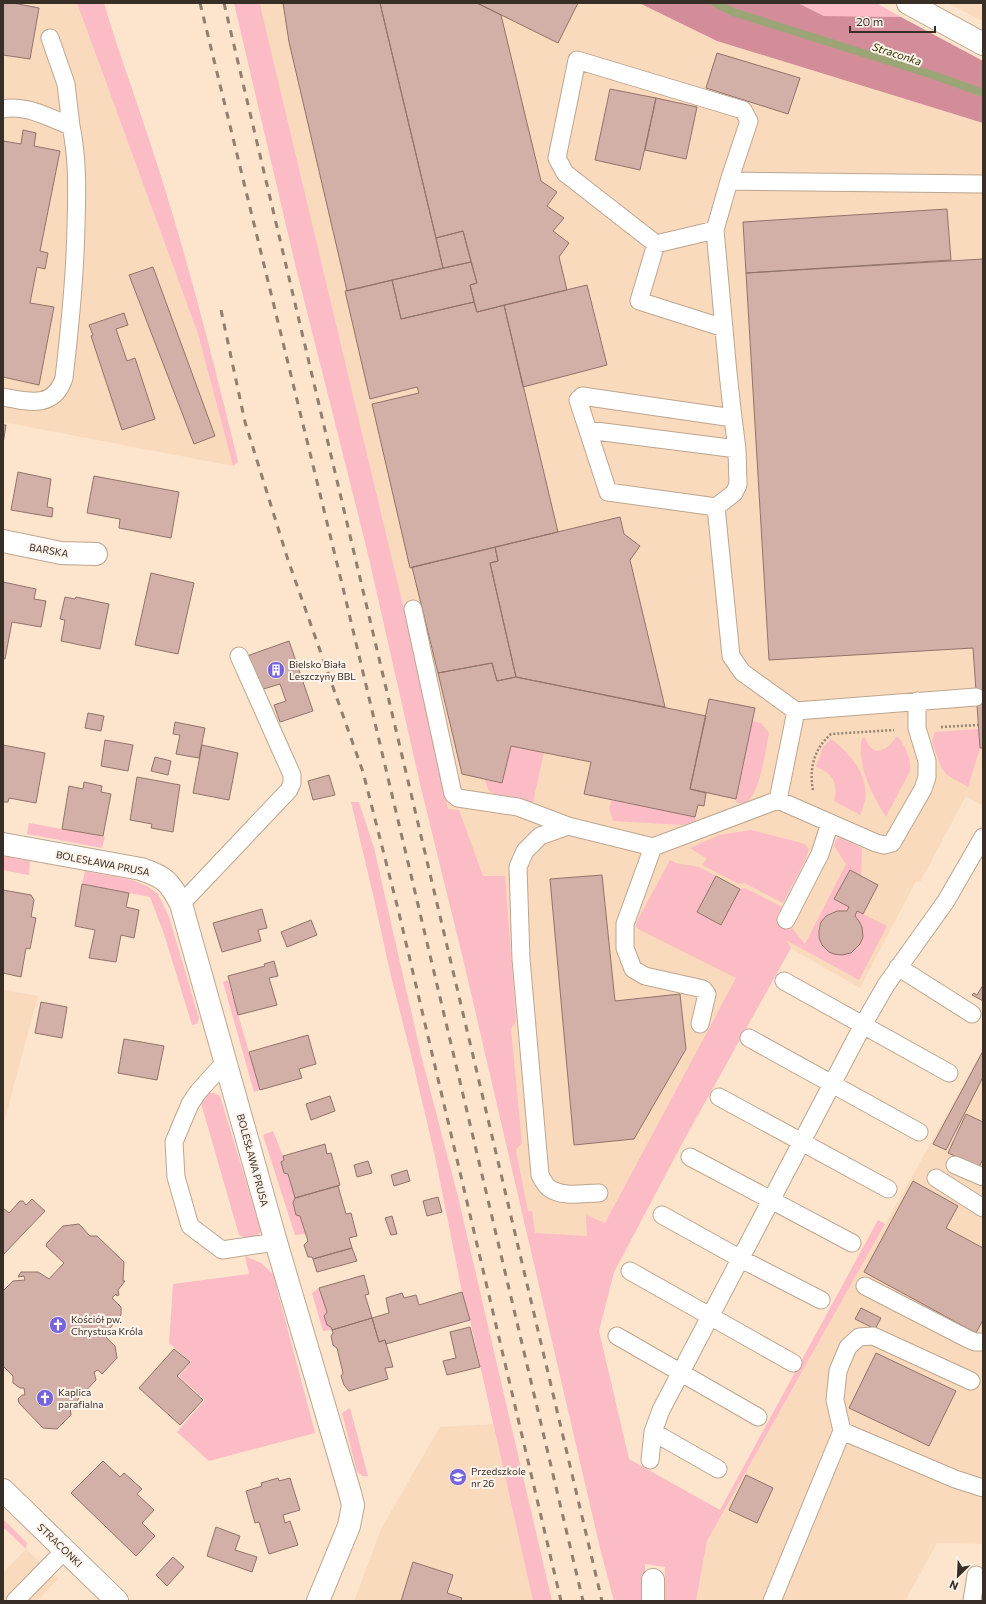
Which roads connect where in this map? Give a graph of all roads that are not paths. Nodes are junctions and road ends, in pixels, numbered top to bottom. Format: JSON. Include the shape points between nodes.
{"nodes":[{"id":1,"x":908,"y":3,"type":"edge"},
{"id":2,"x":50,"y":38,"type":"dead end"},
{"id":3,"x":983,"y":44,"type":"edge"},
{"id":4,"x":3,"y":109,"type":"edge"},
{"id":5,"x":71,"y":126,"type":"junction"},
{"id":6,"x":729,"y":181,"type":"junction"},
{"id":7,"x":983,"y":184,"type":"edge"},
{"id":8,"x":715,"y":230,"type":"junction"},
{"id":9,"x":656,"y":244,"type":"junction"},
{"id":10,"x":724,"y":328,"type":"junction"},
{"id":11,"x":3,"y":397,"type":"edge"},
{"id":12,"x":733,"y":418,"type":"junction"},
{"id":13,"x":588,"y":430,"type":"junction"},
{"id":14,"x":737,"y":449,"type":"junction"},
{"id":15,"x":716,"y":507,"type":"junction"},
{"id":16,"x":3,"y":541,"type":"edge"},
{"id":17,"x":96,"y":554,"type":"dead end"},
{"id":18,"x":413,"y":609,"type":"dead end"},
{"id":19,"x":239,"y":656,"type":"dead end"},
{"id":20,"x":976,"y":697,"type":"dead end"},
{"id":21,"x":917,"y":701,"type":"junction"},
{"id":22,"x":796,"y":710,"type":"junction"},
{"id":23,"x":778,"y":800,"type":"junction"},
{"id":24,"x":830,"y":823,"type":"junction"},
{"id":25,"x":568,"y":826,"type":"junction"},
{"id":26,"x":983,"y":836,"type":"edge"},
{"id":27,"x":3,"y":844,"type":"edge"},
{"id":28,"x":653,"y":847,"type":"junction"},
{"id":29,"x":181,"y":904,"type":"junction"},
{"id":30,"x":786,"y":920,"type":"dead end"},
{"id":31,"x":898,"y":967,"type":"junction"},
{"id":32,"x":784,"y":982,"type":"dead end"},
{"id":33,"x":972,"y":1014,"type":"dead end"},
{"id":34,"x":700,"y":1024,"type":"dead end"},
{"id":35,"x":863,"y":1026,"type":"junction"},
{"id":36,"x":749,"y":1038,"type":"dead end"},
{"id":37,"x":226,"y":1061,"type":"junction"},
{"id":38,"x":949,"y":1073,"type":"dead end"},
{"id":39,"x":833,"y":1085,"type":"junction"},
{"id":40,"x":719,"y":1097,"type":"dead end"},
{"id":41,"x":919,"y":1132,"type":"dead end"},
{"id":42,"x":802,"y":1143,"type":"junction"},
{"id":43,"x":690,"y":1157,"type":"dead end"},
{"id":44,"x":954,"y":1165,"type":"dead end"},
{"id":45,"x":983,"y":1177,"type":"edge"},
{"id":46,"x":936,"y":1178,"type":"dead end"},
{"id":47,"x":888,"y":1189,"type":"dead end"},
{"id":48,"x":600,"y":1193,"type":"dead end"},
{"id":49,"x":771,"y":1200,"type":"junction"},
{"id":50,"x":983,"y":1208,"type":"edge"},
{"id":51,"x":662,"y":1215,"type":"dead end"},
{"id":52,"x":276,"y":1242,"type":"junction"},
{"id":53,"x":852,"y":1243,"type":"dead end"},
{"id":54,"x":741,"y":1259,"type":"junction"},
{"id":55,"x":630,"y":1271,"type":"dead end"},
{"id":56,"x":865,"y":1286,"type":"dead end"},
{"id":57,"x":821,"y":1300,"type":"dead end"},
{"id":58,"x":711,"y":1316,"type":"junction"},
{"id":59,"x":617,"y":1336,"type":"dead end"},
{"id":60,"x":983,"y":1342,"type":"edge"},
{"id":61,"x":793,"y":1363,"type":"dead end"},
{"id":62,"x":680,"y":1373,"type":"junction"},
{"id":63,"x":971,"y":1381,"type":"dead end"},
{"id":64,"x":758,"y":1417,"type":"dead end"},
{"id":65,"x":842,"y":1431,"type":"junction"},
{"id":66,"x":653,"y":1432,"type":"junction"},
{"id":67,"x":650,"y":1460,"type":"dead end"},
{"id":68,"x":718,"y":1469,"type":"dead end"},
{"id":69,"x":983,"y":1488,"type":"edge"},
{"id":70,"x":3,"y":1490,"type":"edge"},
{"id":71,"x":65,"y":1550,"type":"junction"},
{"id":72,"x":976,"y":1575,"type":"dead end"},
{"id":73,"x":653,"y":1580,"type":"dead end"},
{"id":74,"x":15,"y":1601,"type":"edge"},
{"id":75,"x":117,"y":1601,"type":"edge"},
{"id":76,"x":318,"y":1601,"type":"edge"},
{"id":77,"x":653,"y":1601,"type":"edge"},
{"id":78,"x":772,"y":1601,"type":"edge"},
{"id":79,"x":972,"y":1601,"type":"edge"}],
"edges":[{"from":1,"to":3,"type":"street"},
{"from":2,"to":5,"type":"lane","via":[[66,84]]},
{"from":4,"to":5,"type":"lane","via":[[29,109]]},
{"from":5,"to":11,"type":"lane","via":[[76,151],[77,196],[75,258],[64,378],[55,395],[47,400],[25,402]]},
{"from":6,"to":7,"type":"lane"},
{"from":6,"to":8,"type":"lane"},
{"from":6,"to":9,"type":"lane","via":[[748,121],[743,110],[577,60],[557,158],[565,173]]},
{"from":8,"to":9,"type":"lane"},
{"from":8,"to":10,"type":"lane"},
{"from":9,"to":10,"type":"lane","via":[[639,301]]},
{"from":10,"to":12,"type":"lane"},
{"from":12,"to":13,"type":"lane","via":[[582,396],[578,400]]},
{"from":12,"to":14,"type":"lane"},
{"from":13,"to":14,"type":"lane"},
{"from":13,"to":15,"type":"lane","via":[[608,492]]},
{"from":14,"to":15,"type":"lane","via":[[738,485],[734,493]]},
{"from":15,"to":22,"type":"lane","via":[[731,656],[742,672]]},
{"from":16,"to":17,"type":"street","name":"BARSKA","via":[[61,553]]},
{"from":18,"to":25,"type":"lane","via":[[453,794],[458,798],[518,807]]},
{"from":19,"to":29,"type":"lane","via":[[292,775],[292,783],[289,790]]},
{"from":20,"to":21,"type":"lane"},
{"from":21,"to":22,"type":"lane"},
{"from":21,"to":24,"type":"lane","via":[[918,728],[927,761],[927,777],[923,789],[892,843],[876,843]]},
{"from":22,"to":23,"type":"lane"},
{"from":23,"to":24,"type":"lane"},
{"from":23,"to":28,"type":"lane"},
{"from":24,"to":30,"type":"lane","via":[[820,854]]},
{"from":25,"to":28,"type":"lane"},
{"from":25,"to":48,"type":"lane","via":[[540,836],[525,851],[518,867],[521,959],[536,1140],[540,1175],[547,1188],[565,1194]]},
{"from":26,"to":31,"type":"lane","via":[[946,901]]},
{"from":27,"to":29,"type":"street","name":"BOLESŁAWA PRUSA","via":[[142,869],[158,875],[172,887]]},
{"from":28,"to":34,"type":"lane","via":[[625,924],[625,948],[633,970],[645,976],[703,989],[708,994]]},
{"from":29,"to":37,"type":"street","name":"BOLESŁAWA PRUSA"},
{"from":31,"to":33,"type":"lane"},
{"from":31,"to":35,"type":"lane"},
{"from":32,"to":35,"type":"lane"},
{"from":35,"to":38,"type":"lane"},
{"from":35,"to":39,"type":"lane"},
{"from":36,"to":39,"type":"lane"},
{"from":37,"to":52,"type":"street","name":"BOLESŁAWA PRUSA"},
{"from":37,"to":52,"type":"lane","via":[[190,1104],[174,1142],[176,1177],[190,1226],[222,1250]]},
{"from":39,"to":41,"type":"lane"},
{"from":39,"to":42,"type":"lane"},
{"from":40,"to":42,"type":"lane"},
{"from":42,"to":47,"type":"lane"},
{"from":42,"to":49,"type":"lane"},
{"from":43,"to":49,"type":"lane"},
{"from":44,"to":45,"type":"lane"},
{"from":46,"to":50,"type":"lane"},
{"from":49,"to":53,"type":"lane"},
{"from":49,"to":54,"type":"lane"},
{"from":51,"to":54,"type":"lane"},
{"from":52,"to":76,"type":"street","name":"BOLESŁAWA PRUSA","via":[[353,1505],[349,1526]]},
{"from":54,"to":57,"type":"lane"},
{"from":54,"to":58,"type":"lane"},
{"from":55,"to":58,"type":"lane"},
{"from":56,"to":60,"type":"lane","via":[[968,1339]]},
{"from":58,"to":61,"type":"lane"},
{"from":58,"to":62,"type":"lane"},
{"from":59,"to":62,"type":"lane"},
{"from":62,"to":64,"type":"lane"},
{"from":62,"to":66,"type":"lane"},
{"from":63,"to":65,"type":"lane","via":[[873,1336],[858,1337],[848,1346],[838,1371],[835,1400]]},
{"from":65,"to":69,"type":"lane","via":[[955,1479]]},
{"from":65,"to":78,"type":"lane"},
{"from":66,"to":67,"type":"lane"},
{"from":66,"to":68,"type":"lane"},
{"from":70,"to":71,"type":"street","name":"STRACONKI"},
{"from":71,"to":74,"type":"lane"},
{"from":71,"to":75,"type":"street","name":"STRACONKI"},
{"from":72,"to":79,"type":"lane"},
{"from":73,"to":77,"type":"street"}]}
